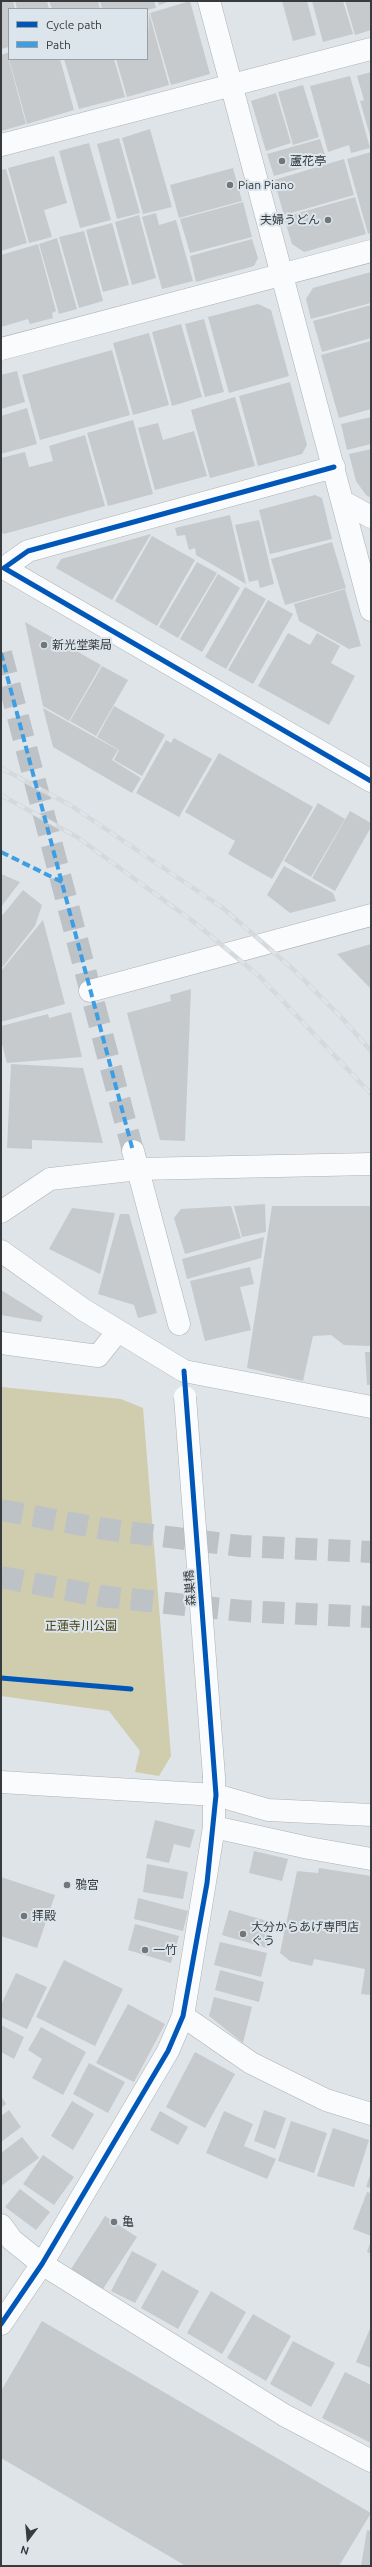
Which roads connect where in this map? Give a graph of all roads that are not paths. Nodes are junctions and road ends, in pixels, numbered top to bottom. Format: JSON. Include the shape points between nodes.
{"nodes":[{"id":1,"x":209,"y":1,"type":"edge"},
{"id":2,"x":371,"y":49,"type":"edge"},
{"id":3,"x":232,"y":86,"type":"junction"},
{"id":4,"x":1,"y":145,"type":"edge"},
{"id":5,"x":371,"y":251,"type":"edge"},
{"id":6,"x":283,"y":275,"type":"junction"},
{"id":7,"x":1,"y":349,"type":"edge"},
{"id":8,"x":334,"y":467,"type":"junction"},
{"id":9,"x":342,"y":501,"type":"junction"},
{"id":10,"x":371,"y":517,"type":"edge"},
{"id":11,"x":371,"y":610,"type":"edge"},
{"id":12,"x":371,"y":781,"type":"edge"},
{"id":13,"x":371,"y":915,"type":"edge"},
{"id":14,"x":90,"y":991,"type":"dead end"},
{"id":15,"x":136,"y":1160,"type":"junction"},
{"id":16,"x":371,"y":1164,"type":"edge"},
{"id":17,"x":1,"y":1212,"type":"edge"},
{"id":18,"x":1,"y":1251,"type":"edge"},
{"id":19,"x":179,"y":1324,"type":"dead end"},
{"id":20,"x":118,"y":1331,"type":"junction"},
{"id":21,"x":1,"y":1343,"type":"edge"},
{"id":22,"x":184,"y":1371,"type":"junction"},
{"id":23,"x":371,"y":1407,"type":"edge"},
{"id":24,"x":1,"y":1782,"type":"edge"},
{"id":25,"x":215,"y":1786,"type":"junction"},
{"id":26,"x":371,"y":1815,"type":"edge"},
{"id":27,"x":214,"y":1827,"type":"junction"},
{"id":28,"x":371,"y":1859,"type":"edge"},
{"id":29,"x":183,"y":2016,"type":"junction"},
{"id":30,"x":371,"y":2114,"type":"edge"},
{"id":31,"x":1,"y":2225,"type":"edge"},
{"id":32,"x":42,"y":2264,"type":"junction"},
{"id":33,"x":1,"y":2324,"type":"edge"},
{"id":34,"x":371,"y":2461,"type":"edge"}],
"edges":[{"from":1,"to":3,"type":"street"},
{"from":2,"to":3,"type":"street"},
{"from":3,"to":4,"type":"street"},
{"from":3,"to":6,"type":"street"},
{"from":5,"to":6,"type":"street"},
{"from":6,"to":7,"type":"street"},
{"from":6,"to":8,"type":"street"},
{"from":8,"to":9,"type":"street"},
{"from":8,"to":12,"type":"street","via":[[28,551],[4,568]]},
{"from":9,"to":10,"type":"street"},
{"from":9,"to":11,"type":"street"},
{"from":13,"to":14,"type":"street"},
{"from":15,"to":16,"type":"street"},
{"from":15,"to":17,"type":"street","via":[[50,1178]]},
{"from":15,"to":19,"type":"street"},
{"from":18,"to":20,"type":"street"},
{"from":20,"to":21,"type":"street","via":[[98,1356]]},
{"from":20,"to":22,"type":"street"},
{"from":22,"to":23,"type":"street"},
{"from":22,"to":25,"type":"street","name":"森巣橋","bridge":true},
{"from":24,"to":25,"type":"street"},
{"from":25,"to":26,"type":"street","via":[[268,1810]]},
{"from":25,"to":27,"type":"street","name":"森巣橋"},
{"from":27,"to":28,"type":"street"},
{"from":27,"to":29,"type":"street","name":"森巣橋"},
{"from":29,"to":30,"type":"street","via":[[251,2063],[326,2100]]},
{"from":29,"to":32,"type":"street","name":"森巣橋","via":[[168,2051]]},
{"from":31,"to":32,"type":"street","via":[[12,2240]]},
{"from":32,"to":33,"type":"street","name":"森巣橋"},
{"from":32,"to":34,"type":"street","via":[[284,2415]]}]}
